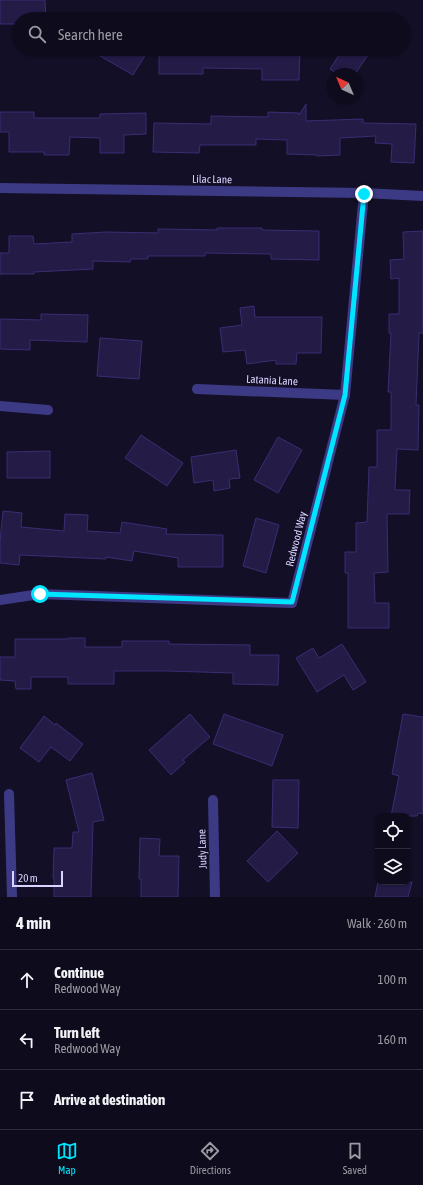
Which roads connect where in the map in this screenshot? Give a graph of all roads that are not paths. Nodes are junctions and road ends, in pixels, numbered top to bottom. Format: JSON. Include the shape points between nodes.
{"nodes":[{"id":1,"x":0,"y":188,"type":"edge"},
{"id":2,"x":364,"y":194,"type":"junction"},
{"id":3,"x":423,"y":196,"type":"edge"},
{"id":4,"x":197,"y":389,"type":"dead end"},
{"id":5,"x":345,"y":395,"type":"junction"},
{"id":6,"x":0,"y":406,"type":"edge"},
{"id":7,"x":48,"y":410,"type":"dead end"},
{"id":8,"x":0,"y":600,"type":"edge"},
{"id":9,"x":8,"y":794,"type":"dead end"},
{"id":10,"x":213,"y":800,"type":"dead end"},
{"id":11,"x":12,"y":897,"type":"edge"},
{"id":12,"x":215,"y":897,"type":"edge"}],
"edges":[{"from":1,"to":2,"type":"street","name":"Lilac Lane"},
{"from":2,"to":3,"type":"street","name":"Lilac Lane"},
{"from":2,"to":5,"type":"street","name":"Redwood Way"},
{"from":4,"to":5,"type":"street","name":"Latania Lane"},
{"from":5,"to":8,"type":"street","name":"Redwood Way","via":[[292,602],[40,594]]},
{"from":6,"to":7,"type":"street"},
{"from":9,"to":11,"type":"street"},
{"from":10,"to":12,"type":"street","name":"Judy Lane"}]}
